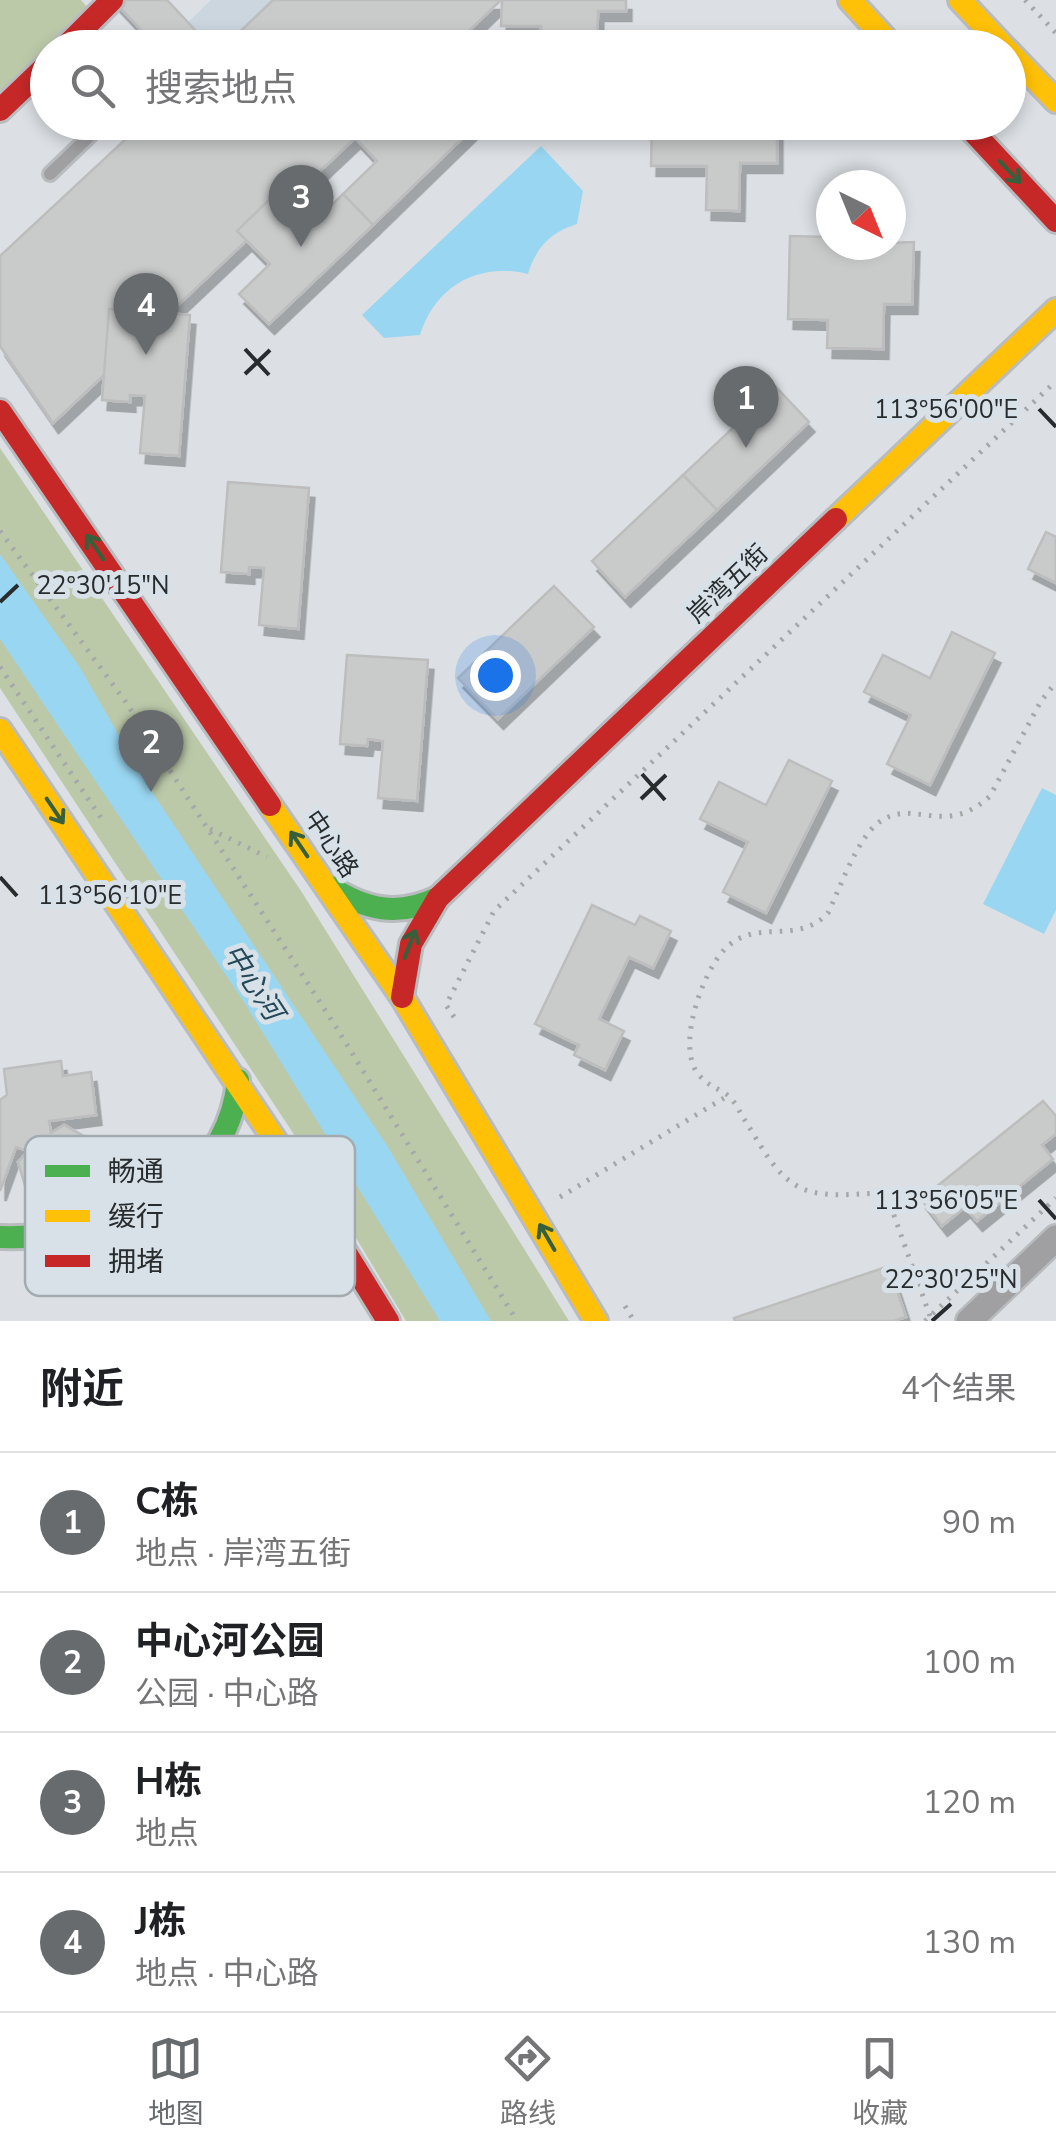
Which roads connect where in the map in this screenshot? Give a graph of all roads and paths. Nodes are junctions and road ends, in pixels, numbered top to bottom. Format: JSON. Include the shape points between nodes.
{"nodes":[{"id":1,"x":112,"y":0,"type":"edge"},
{"id":2,"x":850,"y":0,"type":"edge"},
{"id":3,"x":960,"y":0,"type":"edge"},
{"id":4,"x":1025,"y":0,"type":"edge"},
{"id":5,"x":82,"y":30,"type":"edge"},
{"id":6,"x":878,"y":30,"type":"edge"},
{"id":7,"x":989,"y":30,"type":"edge"},
{"id":8,"x":1056,"y":33,"type":"edge"},
{"id":9,"x":1026,"y":70,"type":"edge"},
{"id":10,"x":30,"y":81,"type":"edge"},
{"id":11,"x":1056,"y":102,"type":"edge"},
{"id":12,"x":0,"y":110,"type":"edge"},
{"id":13,"x":85,"y":140,"type":"edge"},
{"id":14,"x":981,"y":140,"type":"edge"},
{"id":15,"x":50,"y":174,"type":"dead end"},
{"id":16,"x":1056,"y":221,"type":"edge"},
{"id":17,"x":1056,"y":310,"type":"edge"},
{"id":18,"x":1056,"y":381,"type":"edge"},
{"id":19,"x":0,"y":411,"type":"edge"},
{"id":20,"x":0,"y":531,"type":"edge"},
{"id":21,"x":1056,"y":682,"type":"edge"},
{"id":22,"x":0,"y":730,"type":"edge"},
{"id":23,"x":327,"y":886,"type":"junction"},
{"id":24,"x":438,"y":898,"type":"junction"},
{"id":25,"x":402,"y":998,"type":"junction"},
{"id":26,"x":456,"y":1021,"type":"dead end"},
{"id":27,"x":238,"y":1080,"type":"junction"},
{"id":28,"x":729,"y":1096,"type":"junction"},
{"id":29,"x":226,"y":1136,"type":"edge"},
{"id":30,"x":275,"y":1136,"type":"edge"},
{"id":31,"x":1056,"y":1198,"type":"edge"},
{"id":32,"x":569,"y":1212,"type":"dead end"},
{"id":33,"x":25,"y":1237,"type":"edge"},
{"id":34,"x":0,"y":1238,"type":"edge"},
{"id":35,"x":1056,"y":1238,"type":"edge"},
{"id":36,"x":355,"y":1266,"type":"edge"},
{"id":37,"x":624,"y":1306,"type":"dead end"},
{"id":38,"x":928,"y":1319,"type":"edge"},
{"id":39,"x":388,"y":1321,"type":"edge"},
{"id":40,"x":517,"y":1321,"type":"edge"},
{"id":41,"x":596,"y":1321,"type":"edge"},
{"id":42,"x":634,"y":1321,"type":"edge"},
{"id":43,"x":969,"y":1321,"type":"edge"}],
"edges":[{"from":1,"to":5,"type":"main road"},
{"from":2,"to":6,"type":"main road"},
{"from":3,"to":7,"type":"main road"},
{"from":4,"to":8,"type":"path"},
{"from":9,"to":11,"type":"main road"},
{"from":10,"to":12,"type":"main road"},
{"from":13,"to":15,"type":"lane"},
{"from":14,"to":16,"type":"main road","one_way":true},
{"from":17,"to":24,"type":"main road","name":"岸湾五街"},
{"from":18,"to":26,"type":"path","via":[[494,911],[446,1005]]},
{"from":23,"to":19,"type":"main road","name":"中心路","one_way":true},
{"from":20,"to":40,"type":"path","via":[[125,700]]},
{"from":21,"to":28,"type":"path","via":[[980,805],[954,816],[902,813],[878,823],[820,921],[802,931],[756,932],[722,952],[690,1024],[688,1050],[706,1083]]},
{"from":22,"to":27,"type":"main road","one_way":true},
{"from":23,"to":24,"type":"main road","via":[[370,909],[392,912]]},
{"from":23,"to":25,"type":"main road","name":"中心路"},
{"from":25,"to":24,"type":"main road","one_way":true,"via":[[410,941]]},
{"from":41,"to":25,"type":"main road","name":"中心路","one_way":true},
{"from":27,"to":29,"type":"main road"},
{"from":27,"to":30,"type":"main road"},
{"from":28,"to":32,"type":"path","via":[[560,1197]]},
{"from":28,"to":38,"type":"path","via":[[777,1169],[798,1187],[826,1196],[886,1193]]},
{"from":31,"to":38,"type":"path"},
{"from":33,"to":34,"type":"main road"},
{"from":35,"to":43,"type":"street"},
{"from":36,"to":39,"type":"main road"},
{"from":37,"to":42,"type":"path"}]}
